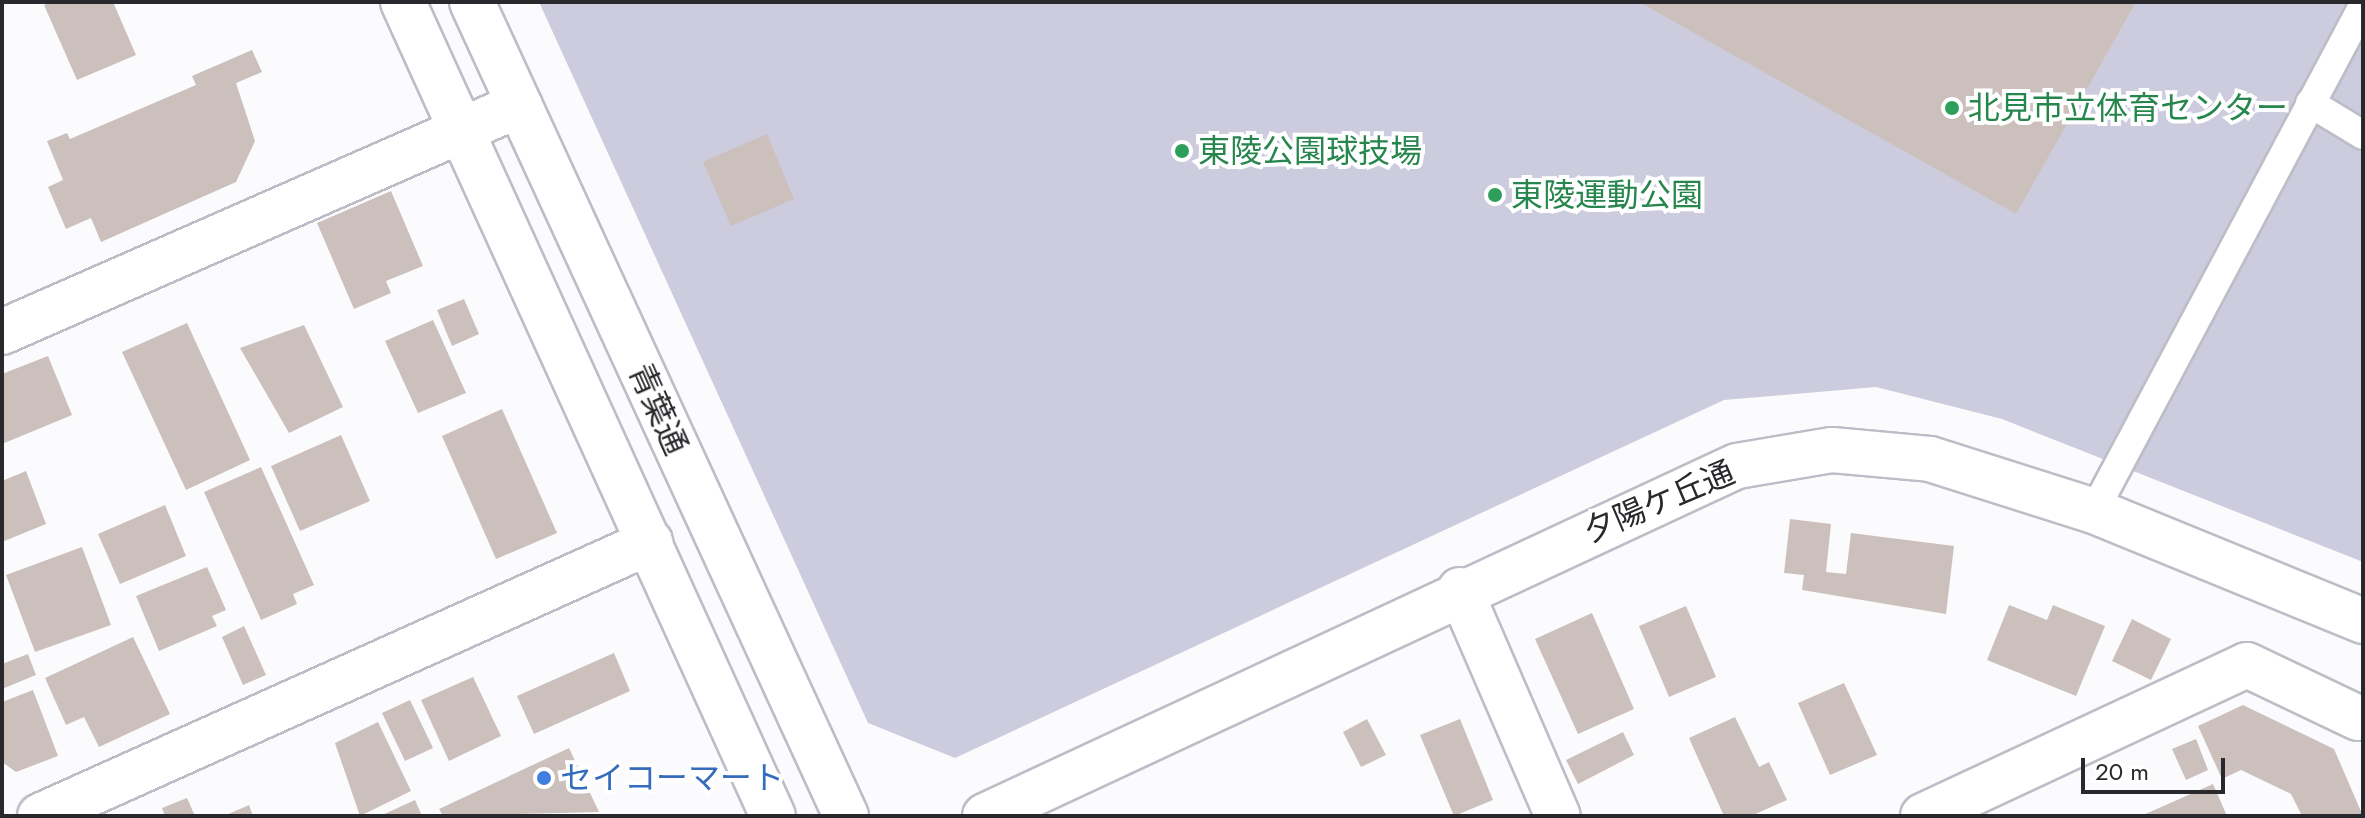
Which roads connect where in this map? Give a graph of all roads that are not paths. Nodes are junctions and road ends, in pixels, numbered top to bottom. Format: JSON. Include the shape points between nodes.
{"nodes":[{"id":1,"x":403,"y":2,"type":"edge"},
{"id":2,"x":472,"y":2,"type":"edge"},
{"id":3,"x":2363,"y":6,"type":"edge"},
{"id":4,"x":2310,"y":103,"type":"junction"},
{"id":5,"x":519,"y":105,"type":"junction"},
{"id":6,"x":464,"y":130,"type":"junction"},
{"id":7,"x":2363,"y":135,"type":"edge"},
{"id":8,"x":2,"y":332,"type":"edge"},
{"id":9,"x":2094,"y":511,"type":"junction"},
{"id":10,"x":650,"y":542,"type":"junction"},
{"id":11,"x":1460,"y":590,"type":"junction"},
{"id":12,"x":2363,"y":621,"type":"edge"},
{"id":13,"x":2361,"y":719,"type":"edge"},
{"id":14,"x":40,"y":816,"type":"edge"},
{"id":15,"x":773,"y":816,"type":"edge"},
{"id":16,"x":846,"y":816,"type":"edge"},
{"id":17,"x":985,"y":816,"type":"edge"},
{"id":18,"x":1558,"y":816,"type":"edge"},
{"id":19,"x":1923,"y":816,"type":"edge"}],
"edges":[{"from":1,"to":6,"type":"street","name":"青葉通"},
{"from":2,"to":5,"type":"street","name":"青葉通"},
{"from":3,"to":4,"type":"lane"},
{"from":4,"to":7,"type":"lane"},
{"from":4,"to":9,"type":"lane"},
{"from":5,"to":6,"type":"street"},
{"from":5,"to":16,"type":"street","name":"青葉通"},
{"from":6,"to":8,"type":"street"},
{"from":6,"to":10,"type":"street","name":"青葉通"},
{"from":9,"to":11,"type":"street","name":"夕陽ケ丘通","via":[[1930,459],[1832,450],[1737,466]]},
{"from":9,"to":12,"type":"street","name":"夕陽ケ丘通"},
{"from":10,"to":14,"type":"street"},
{"from":10,"to":15,"type":"street","name":"青葉通"},
{"from":11,"to":17,"type":"street","name":"夕陽ケ丘通"},
{"from":11,"to":18,"type":"street"},
{"from":13,"to":19,"type":"street","via":[[2247,665]]}]}
